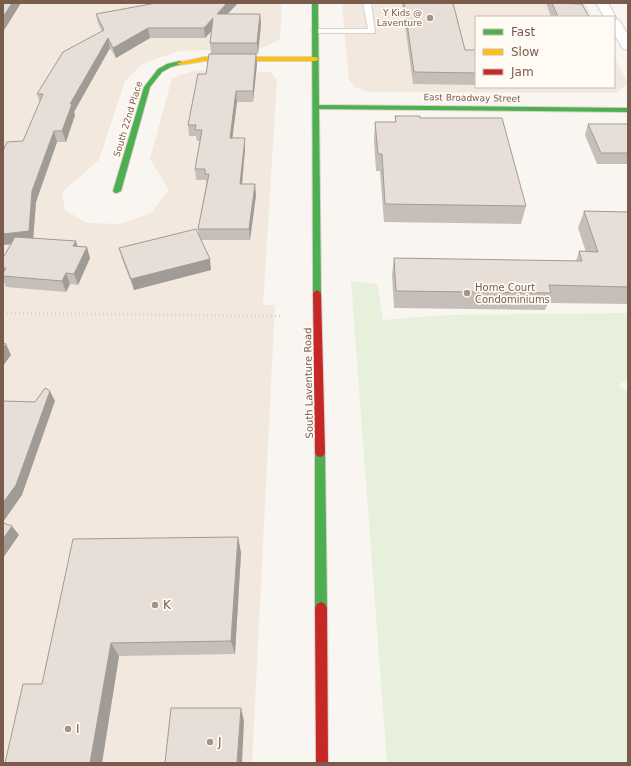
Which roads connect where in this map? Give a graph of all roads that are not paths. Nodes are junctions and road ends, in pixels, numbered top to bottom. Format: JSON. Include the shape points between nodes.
{"nodes":[{"id":1,"x":315,"y":3,"type":"edge"},
{"id":2,"x":368,"y":3,"type":"edge"},
{"id":3,"x":602,"y":3,"type":"edge"},
{"id":4,"x":609,"y":16,"type":"edge"},
{"id":5,"x":615,"y":25,"type":"edge"},
{"id":6,"x":315,"y":31,"type":"junction"},
{"id":7,"x":628,"y":46,"type":"edge"},
{"id":8,"x":316,"y":59,"type":"junction"},
{"id":9,"x":315,"y":107,"type":"junction"},
{"id":10,"x":628,"y":110,"type":"edge"},
{"id":11,"x":117,"y":191,"type":"dead end"},
{"id":12,"x":322,"y":763,"type":"edge"}],
"edges":[{"from":1,"to":6,"type":"street","name":"South Laventure Road"},
{"from":2,"to":6,"type":"lane","via":[[372,31]]},
{"from":3,"to":4,"type":"street"},
{"from":5,"to":7,"type":"street"},
{"from":6,"to":8,"type":"street","name":"South Laventure Road"},
{"from":8,"to":9,"type":"street","name":"South Laventure Road"},
{"from":8,"to":11,"type":"street","name":"South 22nd Place","via":[[204,59],[170,64],[154,74],[147,87]]},
{"from":9,"to":10,"type":"street","name":"East Broadway Street"},
{"from":9,"to":12,"type":"street","name":"South Laventure Road"}]}
